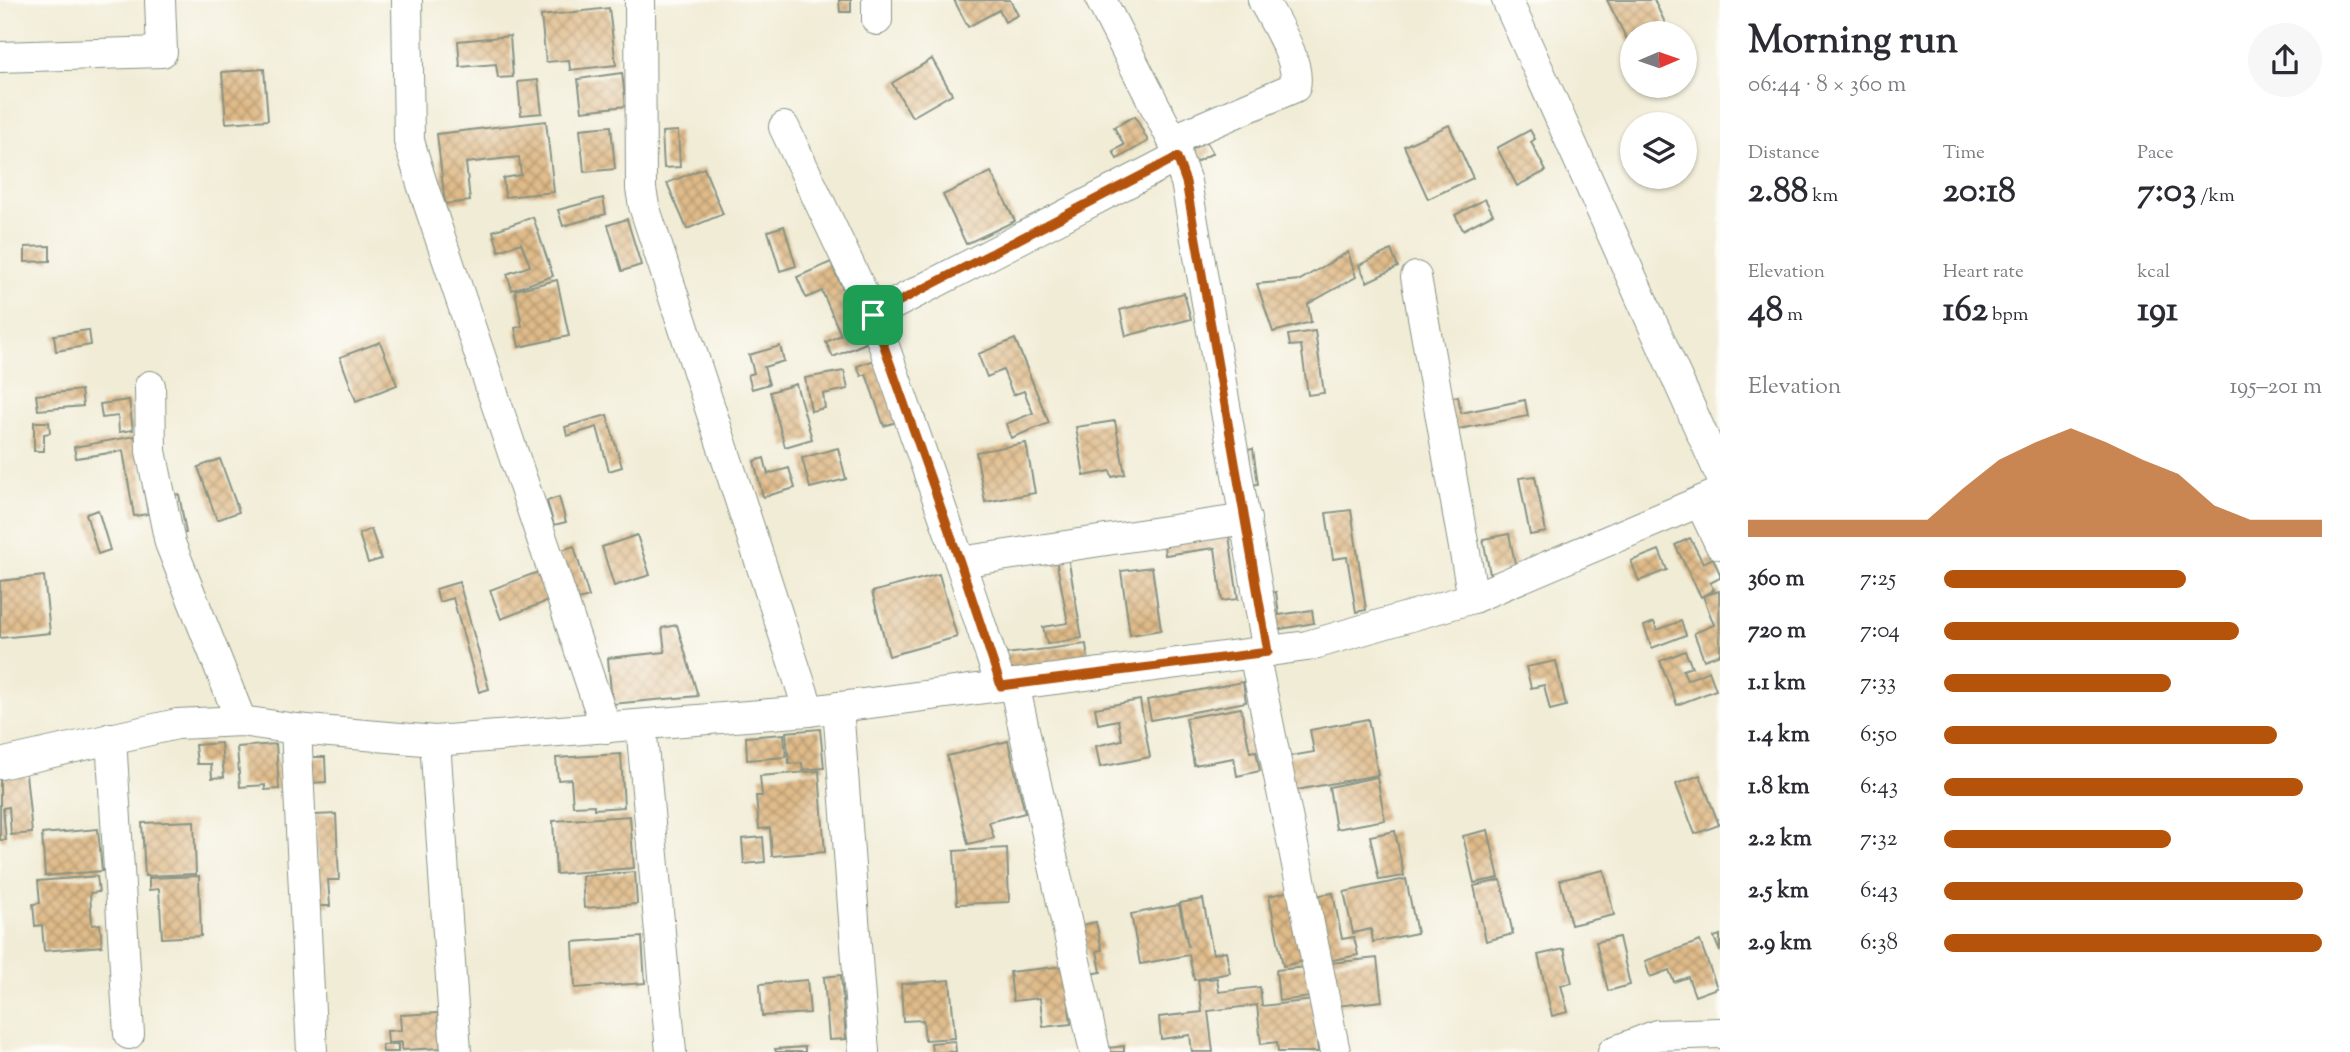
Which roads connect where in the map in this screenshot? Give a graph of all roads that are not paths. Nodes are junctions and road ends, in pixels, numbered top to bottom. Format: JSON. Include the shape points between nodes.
{"nodes":[{"id":1,"x":160,"y":0,"type":"edge"},
{"id":2,"x":407,"y":0,"type":"edge"},
{"id":3,"x":640,"y":0,"type":"edge"},
{"id":4,"x":1101,"y":0,"type":"edge"},
{"id":5,"x":1263,"y":0,"type":"edge"},
{"id":6,"x":1507,"y":0,"type":"edge"},
{"id":7,"x":0,"y":57,"type":"edge"},
{"id":8,"x":784,"y":127,"type":"dead end"},
{"id":9,"x":1176,"y":152,"type":"junction"},
{"id":10,"x":1416,"y":277,"type":"dead end"},
{"id":11,"x":873,"y":315,"type":"junction"},
{"id":12,"x":150,"y":386,"type":"dead end"},
{"id":13,"x":1720,"y":474,"type":"edge"},
{"id":14,"x":1710,"y":498,"type":"edge"},
{"id":15,"x":1246,"y":519,"type":"junction"},
{"id":16,"x":1720,"y":544,"type":"edge"},
{"id":17,"x":960,"y":562,"type":"junction"},
{"id":18,"x":1473,"y":598,"type":"junction"},
{"id":19,"x":1261,"y":653,"type":"junction"},
{"id":20,"x":1008,"y":685,"type":"junction"},
{"id":21,"x":838,"y":707,"type":"junction"},
{"id":22,"x":809,"y":711,"type":"junction"},
{"id":23,"x":241,"y":721,"type":"junction"},
{"id":24,"x":641,"y":725,"type":"junction"},
{"id":25,"x":606,"y":728,"type":"junction"},
{"id":26,"x":296,"y":729,"type":"junction"},
{"id":27,"x":111,"y":738,"type":"junction"},
{"id":28,"x":435,"y":741,"type":"junction"},
{"id":29,"x":0,"y":764,"type":"edge"},
{"id":30,"x":1720,"y":1033,"type":"edge"},
{"id":31,"x":129,"y":1034,"type":"dead end"},
{"id":32,"x":312,"y":1052,"type":"edge"},
{"id":33,"x":456,"y":1052,"type":"edge"},
{"id":34,"x":671,"y":1052,"type":"edge"},
{"id":35,"x":864,"y":1052,"type":"edge"},
{"id":36,"x":1095,"y":1052,"type":"edge"},
{"id":37,"x":1335,"y":1052,"type":"edge"},
{"id":38,"x":1613,"y":1052,"type":"edge"}],
"edges":[{"from":1,"to":7,"type":"street","via":[[162,52]]},
{"from":2,"to":25,"type":"street","via":[[409,141]]},
{"from":3,"to":22,"type":"street","via":[[644,206]]},
{"from":4,"to":9,"type":"street"},
{"from":5,"to":9,"type":"street","via":[[1295,66],[1295,87],[1179,137]]},
{"from":6,"to":13,"type":"street"},
{"from":8,"to":11,"type":"street"},
{"from":9,"to":11,"type":"street"},
{"from":9,"to":15,"type":"street","via":[[1186,182]]},
{"from":10,"to":18,"type":"street"},
{"from":11,"to":17,"type":"street"},
{"from":12,"to":23,"type":"street","via":[[151,451],[170,543]]},
{"from":14,"to":16,"type":"street"},
{"from":14,"to":18,"type":"street"},
{"from":15,"to":17,"type":"street"},
{"from":15,"to":19,"type":"street"},
{"from":17,"to":20,"type":"street"},
{"from":18,"to":19,"type":"street","via":[[1307,646]]},
{"from":19,"to":20,"type":"street"},
{"from":19,"to":37,"type":"street"},
{"from":20,"to":21,"type":"street"},
{"from":20,"to":36,"type":"street"},
{"from":21,"to":22,"type":"street"},
{"from":21,"to":35,"type":"street"},
{"from":22,"to":24,"type":"street"},
{"from":23,"to":26,"type":"street"},
{"from":23,"to":27,"type":"street","via":[[177,724]]},
{"from":24,"to":25,"type":"street"},
{"from":24,"to":34,"type":"street"},
{"from":25,"to":28,"type":"street"},
{"from":26,"to":28,"type":"street"},
{"from":26,"to":32,"type":"street"},
{"from":27,"to":29,"type":"street"},
{"from":27,"to":31,"type":"street"},
{"from":28,"to":33,"type":"street"},
{"from":30,"to":38,"type":"street","via":[[1657,1035]]}]}
